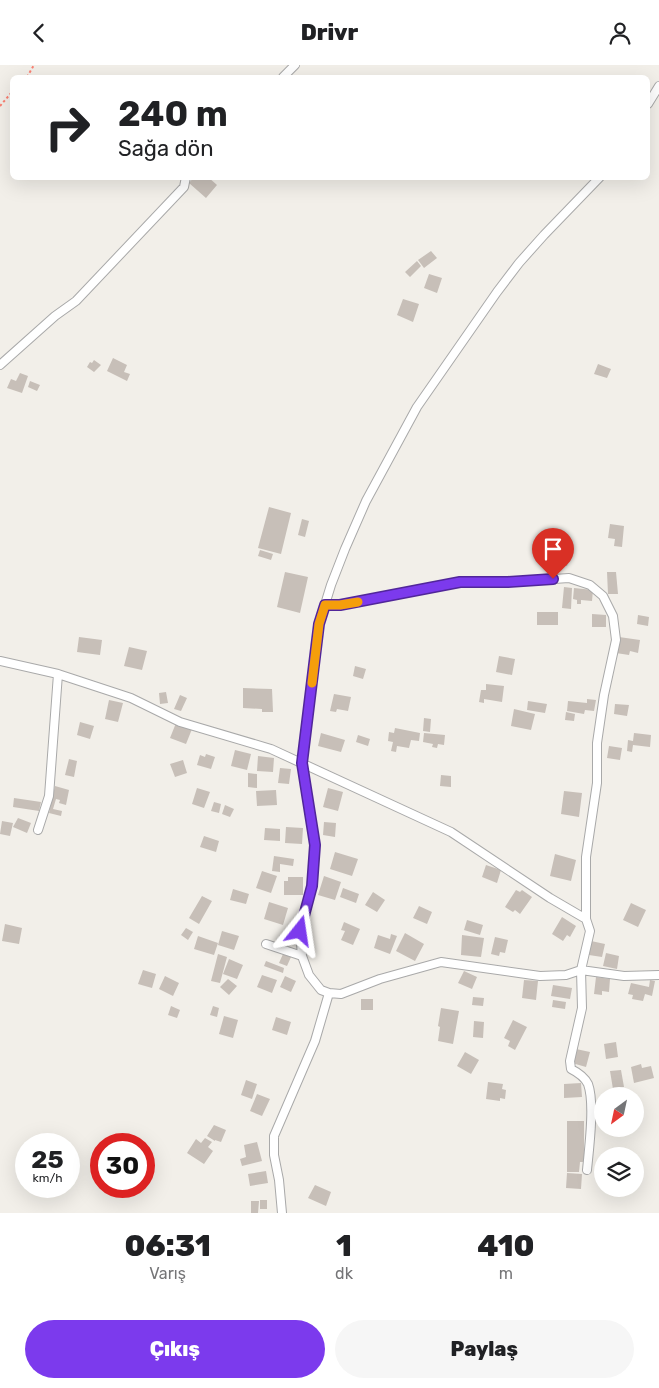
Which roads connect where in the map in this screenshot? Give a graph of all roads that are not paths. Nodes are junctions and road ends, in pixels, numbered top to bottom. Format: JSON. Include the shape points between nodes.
{"nodes":[{"id":1,"x":295,"y":65,"type":"edge"},
{"id":2,"x":284,"y":75,"type":"edge"},
{"id":3,"x":659,"y":86,"type":"edge"},
{"id":4,"x":650,"y":101,"type":"edge"},
{"id":5,"x":185,"y":180,"type":"edge"},
{"id":6,"x":597,"y":180,"type":"edge"},
{"id":7,"x":0,"y":365,"type":"edge"},
{"id":8,"x":325,"y":605,"type":"junction"},
{"id":9,"x":0,"y":661,"type":"edge"},
{"id":10,"x":58,"y":674,"type":"junction"},
{"id":11,"x":302,"y":763,"type":"junction"},
{"id":12,"x":38,"y":830,"type":"dead end"},
{"id":13,"x":586,"y":919,"type":"junction"},
{"id":14,"x":266,"y":944,"type":"dead end"},
{"id":15,"x":302,"y":956,"type":"junction"},
{"id":16,"x":581,"y":970,"type":"junction"},
{"id":17,"x":659,"y":975,"type":"edge"},
{"id":18,"x":328,"y":993,"type":"junction"},
{"id":19,"x":587,"y":1170,"type":"dead end"},
{"id":20,"x":282,"y":1213,"type":"edge"}],
"edges":[{"from":1,"to":2,"type":"street"},
{"from":3,"to":4,"type":"street"},
{"from":5,"to":7,"type":"street","via":[[184,187],[76,301]]},
{"from":6,"to":8,"type":"street","via":[[519,263],[418,407],[366,501]]},
{"from":8,"to":11,"type":"street","via":[[319,624]]},
{"from":8,"to":13,"type":"street","via":[[340,605],[460,582],[568,578],[590,585],[603,596],[613,615],[616,640],[597,743],[597,783],[586,857]]},
{"from":9,"to":10,"type":"street"},
{"from":10,"to":11,"type":"street","via":[[130,698],[180,722],[271,749]]},
{"from":10,"to":12,"type":"street","via":[[49,796]]},
{"from":11,"to":13,"type":"street","via":[[451,832]]},
{"from":11,"to":15,"type":"street","via":[[315,845],[312,886],[300,931]]},
{"from":13,"to":16,"type":"street","via":[[590,931]]},
{"from":14,"to":15,"type":"street"},
{"from":15,"to":18,"type":"street","via":[[309,975],[321,990]]},
{"from":16,"to":17,"type":"street","via":[[624,976]]},
{"from":16,"to":18,"type":"street","via":[[566,975],[540,976],[441,962],[341,994]]},
{"from":16,"to":19,"type":"street","via":[[582,1008],[570,1061],[571,1069],[588,1084],[591,1108]]},
{"from":18,"to":20,"type":"street","via":[[315,1041],[274,1136]]}]}
